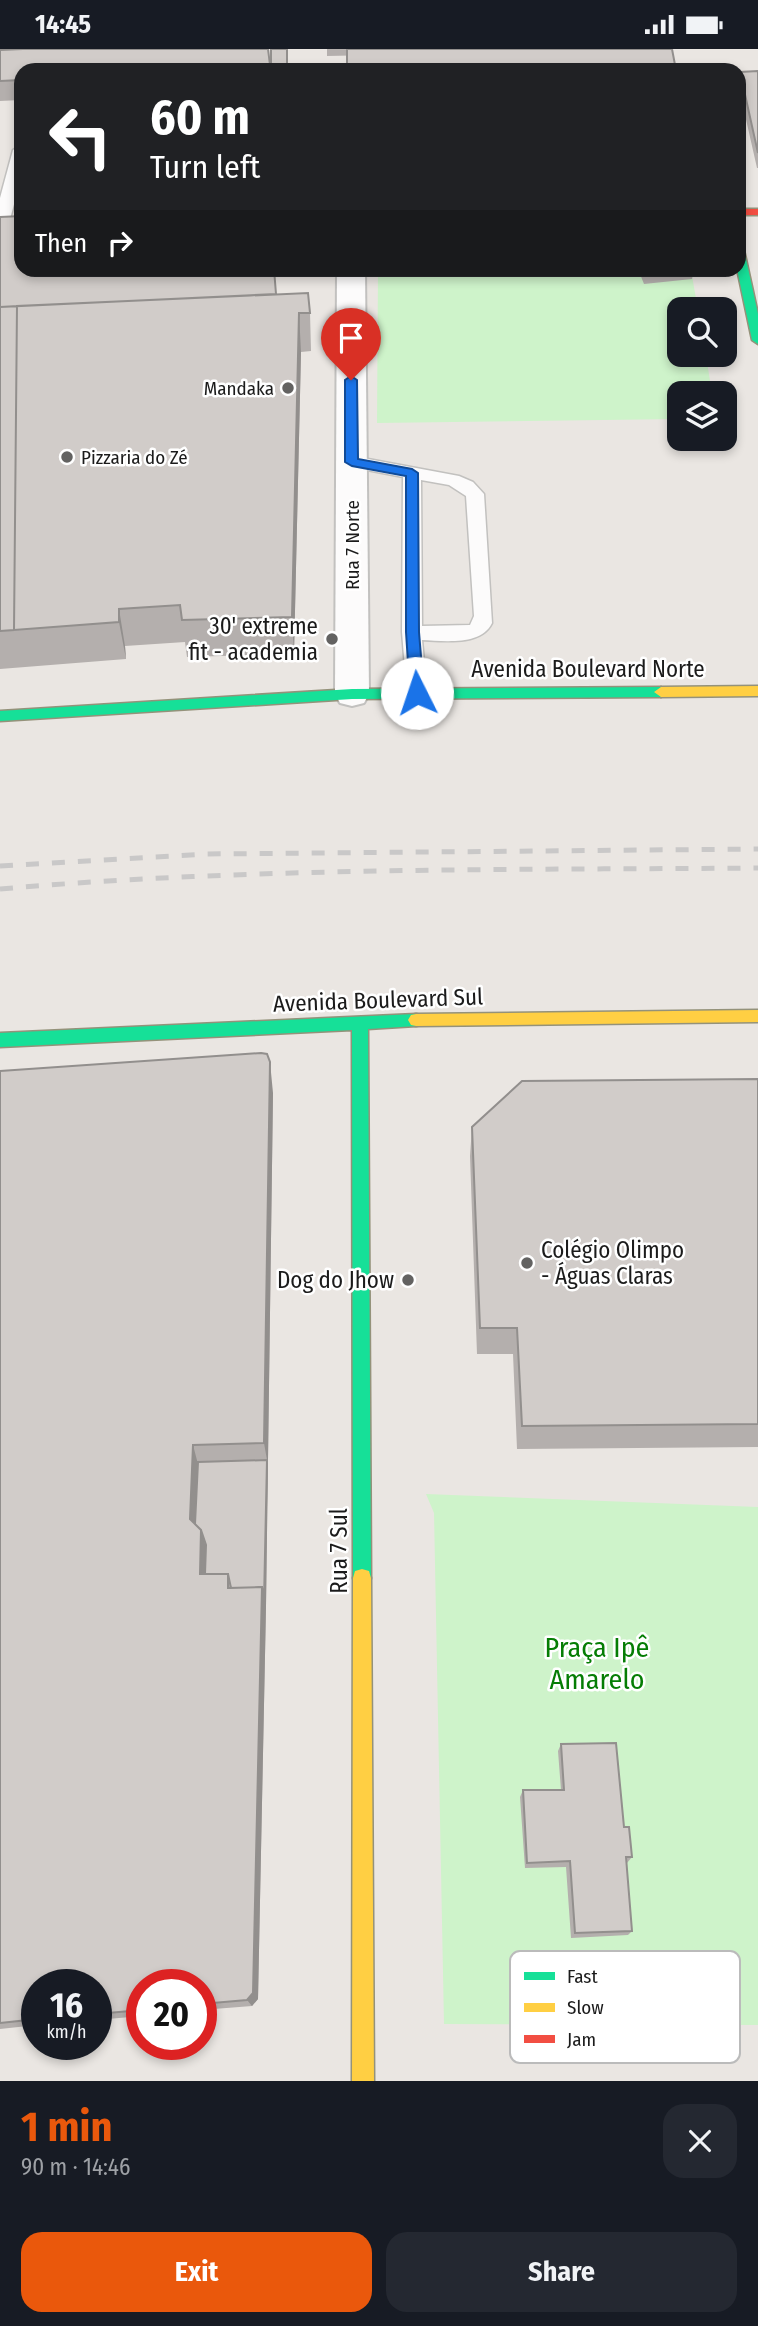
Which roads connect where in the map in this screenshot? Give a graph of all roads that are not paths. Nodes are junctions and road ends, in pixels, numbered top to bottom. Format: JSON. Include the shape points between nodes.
{"nodes":[{"id":1,"x":14,"y":189,"type":"edge"},
{"id":2,"x":0,"y":223,"type":"edge"},
{"id":3,"x":351,"y":277,"type":"edge"},
{"id":4,"x":744,"y":277,"type":"edge"},
{"id":5,"x":758,"y":340,"type":"edge"},
{"id":6,"x":352,"y":462,"type":"junction"},
{"id":7,"x":412,"y":473,"type":"junction"},
{"id":8,"x":412,"y":632,"type":"junction"},
{"id":9,"x":758,"y":691,"type":"edge"},
{"id":10,"x":417,"y":693,"type":"junction"},
{"id":11,"x":352,"y":694,"type":"junction"},
{"id":12,"x":0,"y":716,"type":"edge"},
{"id":13,"x":758,"y":1016,"type":"edge"},
{"id":14,"x":360,"y":1021,"type":"junction"},
{"id":15,"x":0,"y":1040,"type":"edge"},
{"id":16,"x":363,"y":2081,"type":"edge"}],
"edges":[{"from":1,"to":2,"type":"lane"},
{"from":3,"to":6,"type":"street","name":"Rua 7 Norte"},
{"from":4,"to":5,"type":"street"},
{"from":6,"to":7,"type":"lane"},
{"from":6,"to":11,"type":"street","name":"Rua 7 Norte"},
{"from":7,"to":8,"type":"lane"},
{"from":7,"to":8,"type":"lane","via":[[453,481],[475,494],[484,616],[478,630]]},
{"from":8,"to":10,"type":"lane"},
{"from":9,"to":10,"type":"street","name":"Avenida Boulevard Norte"},
{"from":10,"to":11,"type":"street","name":"Avenida Boulevard Norte"},
{"from":11,"to":12,"type":"street","name":"Avenida Boulevard Norte"},
{"from":13,"to":14,"type":"street","name":"Avenida Boulevard Sul"},
{"from":14,"to":15,"type":"street","name":"Avenida Boulevard Sul"},
{"from":14,"to":16,"type":"street","name":"Rua 7 Sul"}]}
